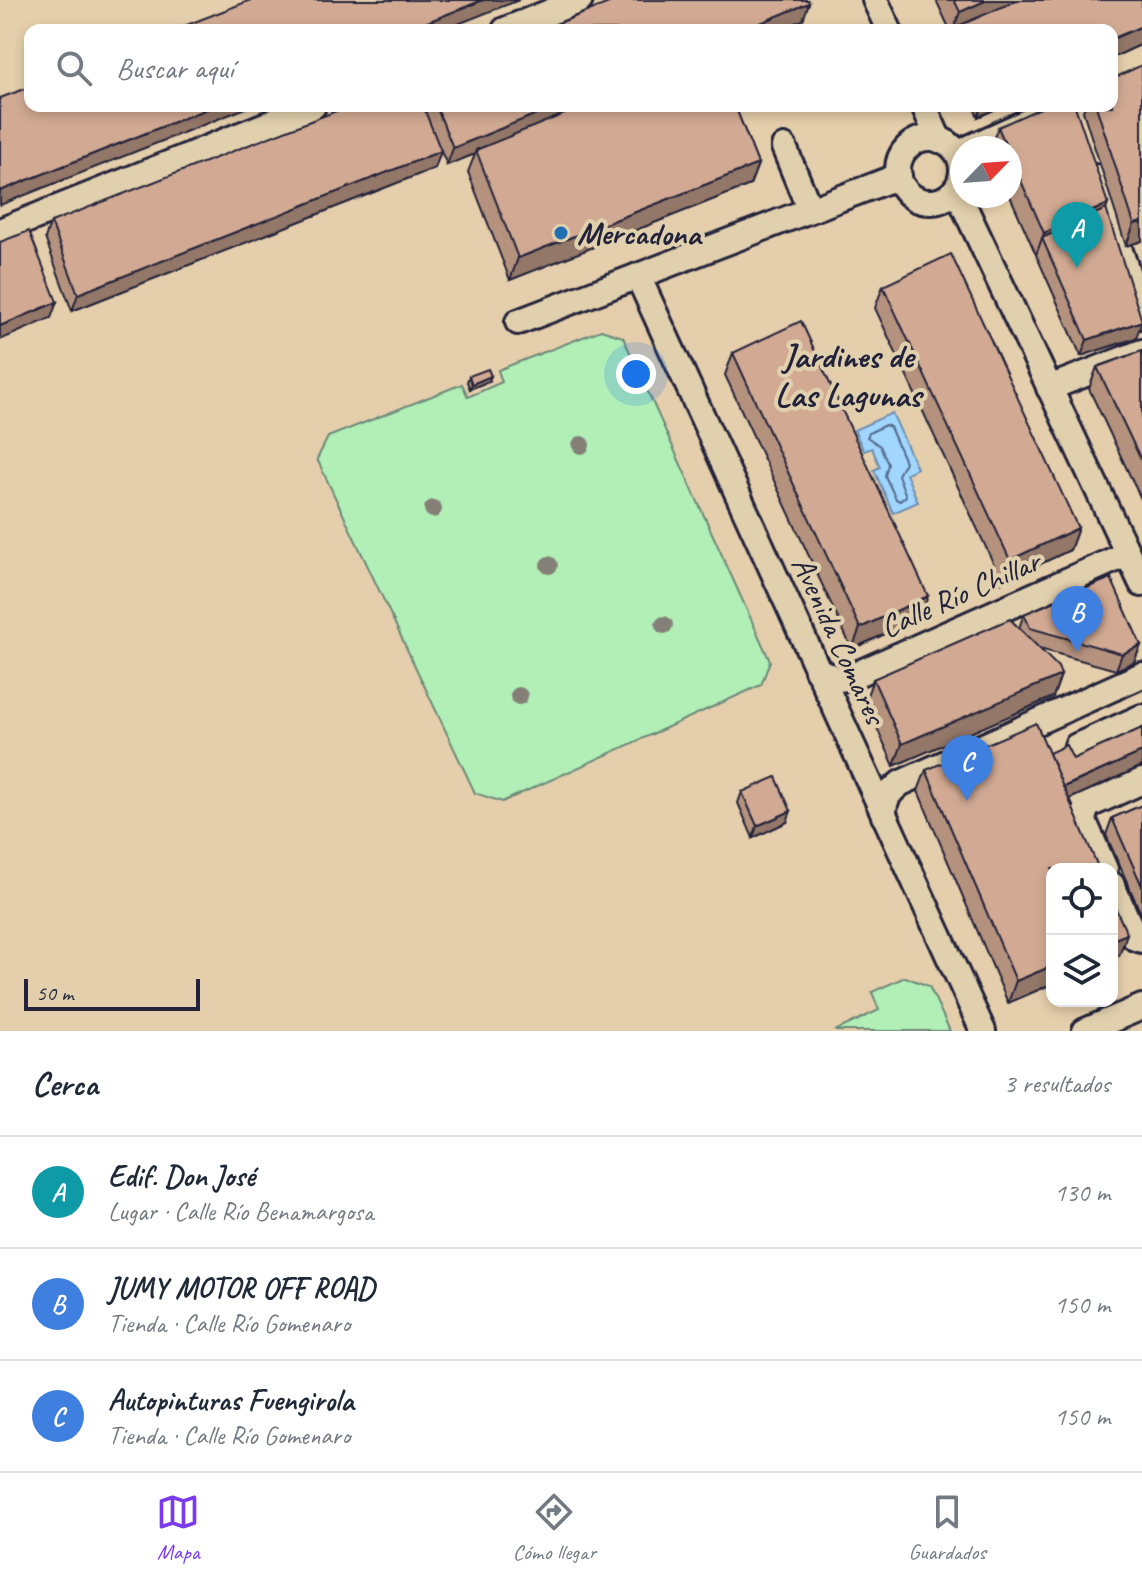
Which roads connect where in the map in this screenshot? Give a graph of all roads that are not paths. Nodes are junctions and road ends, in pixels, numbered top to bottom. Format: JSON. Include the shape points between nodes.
{"nodes":[{"id":1,"x":580,"y":0,"type":"edge"},
{"id":2,"x":875,"y":0,"type":"edge"},
{"id":3,"x":520,"y":24,"type":"edge"},
{"id":4,"x":886,"y":24,"type":"edge"},
{"id":5,"x":298,"y":112,"type":"edge"},
{"id":6,"x":929,"y":112,"type":"edge"},
{"id":7,"x":1067,"y":112,"type":"edge"},
{"id":8,"x":994,"y":136,"type":"edge"},
{"id":9,"x":950,"y":139,"type":"edge"},
{"id":10,"x":950,"y":146,"type":"edge"},
{"id":11,"x":784,"y":147,"type":"dead end"},
{"id":12,"x":1087,"y":151,"type":"edge"},
{"id":13,"x":899,"y":176,"type":"junction"},
{"id":14,"x":950,"y":194,"type":"edge"},
{"id":15,"x":965,"y":208,"type":"edge"},
{"id":16,"x":810,"y":210,"type":"junction"},
{"id":17,"x":0,"y":231,"type":"edge"},
{"id":18,"x":638,"y":276,"type":"junction"},
{"id":19,"x":1142,"y":316,"type":"edge"},
{"id":20,"x":518,"y":322,"type":"dead end"},
{"id":21,"x":1142,"y":352,"type":"edge"},
{"id":22,"x":1049,"y":388,"type":"junction"},
{"id":23,"x":1127,"y":554,"type":"junction"},
{"id":24,"x":1142,"y":584,"type":"edge"},
{"id":25,"x":1001,"y":610,"type":"junction"},
{"id":26,"x":1014,"y":636,"type":"edge"},
{"id":27,"x":817,"y":670,"type":"junction"},
{"id":28,"x":1142,"y":675,"type":"edge"},
{"id":29,"x":1117,"y":743,"type":"edge"},
{"id":30,"x":1120,"y":791,"type":"edge"},
{"id":31,"x":884,"y":816,"type":"junction"},
{"id":32,"x":1102,"y":863,"type":"edge"},
{"id":33,"x":1118,"y":899,"type":"edge"},
{"id":34,"x":1142,"y":940,"type":"edge"},
{"id":35,"x":1142,"y":1007,"type":"edge"},
{"id":36,"x":983,"y":1031,"type":"edge"},
{"id":37,"x":1085,"y":1031,"type":"edge"}],
"edges":[{"from":1,"to":3,"type":"street"},
{"from":2,"to":4,"type":"street"},
{"from":5,"to":17,"type":"street"},
{"from":6,"to":9,"type":"street"},
{"from":7,"to":8,"type":"street"},
{"from":10,"to":13,"type":"street","via":[[921,140],[911,145],[901,158]]},
{"from":11,"to":16,"type":"street"},
{"from":12,"to":19,"type":"street"},
{"from":13,"to":14,"type":"street","via":[[909,194],[928,202]]},
{"from":13,"to":16,"type":"street"},
{"from":15,"to":22,"type":"street"},
{"from":16,"to":18,"type":"street"},
{"from":18,"to":20,"type":"street"},
{"from":18,"to":27,"type":"street","name":"Avenida Comares"},
{"from":21,"to":22,"type":"street"},
{"from":22,"to":23,"type":"street"},
{"from":23,"to":24,"type":"street"},
{"from":23,"to":25,"type":"street","name":"Calle Río Chillar"},
{"from":25,"to":26,"type":"street"},
{"from":25,"to":27,"type":"street","name":"Calle Río Chillar","via":[[848,678]]},
{"from":27,"to":31,"type":"street","name":"Avenida Comares"},
{"from":28,"to":31,"type":"street","via":[[901,783],[884,802]]},
{"from":29,"to":30,"type":"street"},
{"from":29,"to":30,"type":"street","via":[[1086,762]]},
{"from":30,"to":32,"type":"street","via":[[1083,819]]},
{"from":31,"to":36,"type":"street","name":"Avenida Comares"},
{"from":33,"to":34,"type":"street","via":[[1135,938]]},
{"from":35,"to":37,"type":"street"}]}
